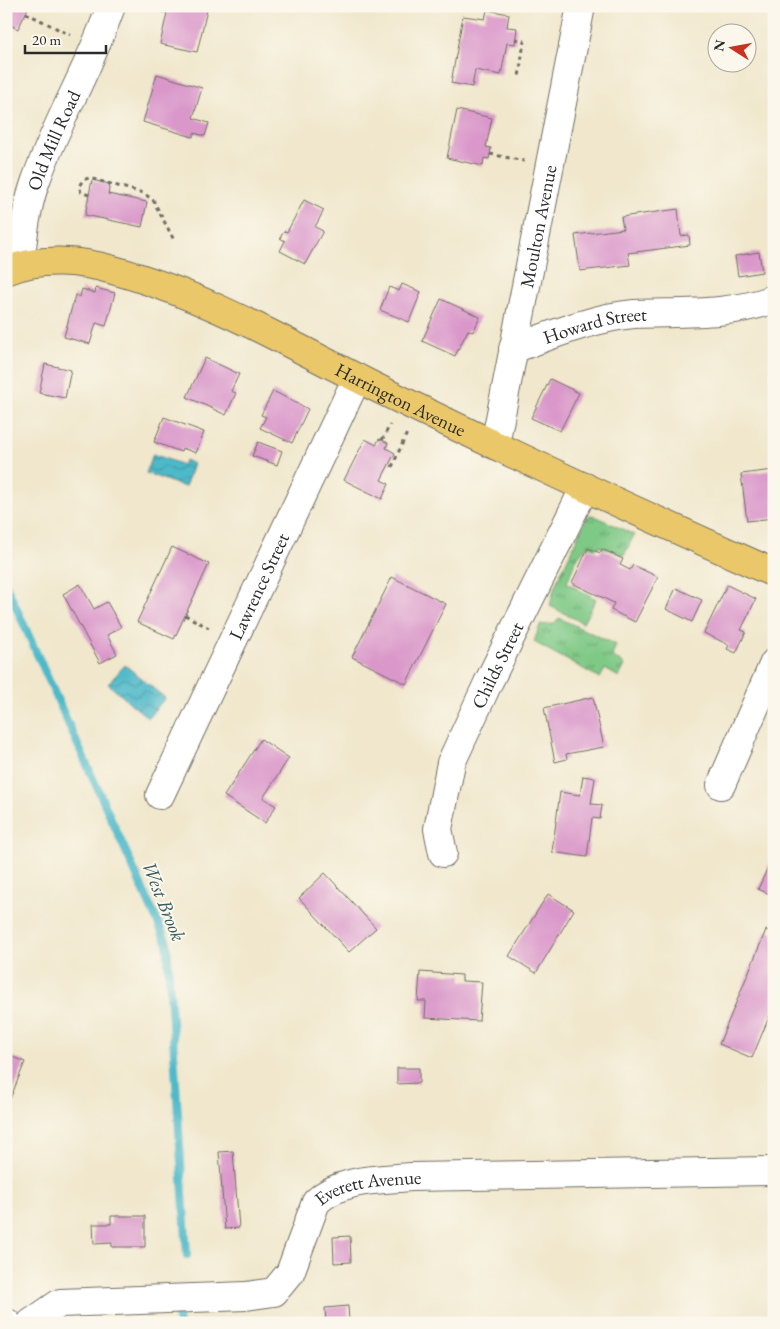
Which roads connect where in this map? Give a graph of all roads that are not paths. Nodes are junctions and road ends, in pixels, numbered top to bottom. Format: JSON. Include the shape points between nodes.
{"nodes":[{"id":1,"x":111,"y":6,"type":"edge"},
{"id":2,"x":580,"y":6,"type":"edge"},
{"id":3,"x":13,"y":268,"type":"edge"},
{"id":4,"x":774,"y":299,"type":"edge"},
{"id":5,"x":512,"y":349,"type":"junction"},
{"id":6,"x":357,"y":378,"type":"junction"},
{"id":7,"x":495,"y":444,"type":"junction"},
{"id":8,"x":585,"y":487,"type":"junction"},
{"id":9,"x":774,"y":573,"type":"edge"},
{"id":10,"x":774,"y":663,"type":"edge"},
{"id":11,"x":721,"y":785,"type":"dead end"},
{"id":12,"x":160,"y":795,"type":"dead end"},
{"id":13,"x":443,"y":853,"type":"dead end"},
{"id":14,"x":774,"y":1171,"type":"edge"},
{"id":15,"x":30,"y":1323,"type":"edge"}],
"edges":[{"from":1,"to":3,"type":"street","name":"Old Mill Road","via":[[96,48],[35,183]]},
{"from":2,"to":5,"type":"street","name":"Moulton Avenue"},
{"from":3,"to":6,"type":"main road","name":"Harrington Avenue","via":[[63,262],[114,270],[217,310]]},
{"from":4,"to":5,"type":"street","name":"Howard Street","via":[[700,314],[632,314],[574,327]]},
{"from":5,"to":7,"type":"street","name":"Moulton Avenue"},
{"from":6,"to":7,"type":"main road","name":"Harrington Avenue"},
{"from":6,"to":12,"type":"street","name":"Lawrence Street"},
{"from":7,"to":8,"type":"main road","name":"Harrington Avenue"},
{"from":8,"to":9,"type":"main road","name":"Harrington Avenue"},
{"from":8,"to":13,"type":"street","name":"Childs Street","via":[[451,763],[438,829]]},
{"from":10,"to":11,"type":"street"},
{"from":14,"to":15,"type":"street","name":"Everett Avenue","via":[[420,1177],[364,1181],[341,1187],[316,1202],[290,1273],[274,1292],[246,1296],[60,1303]]}]}
